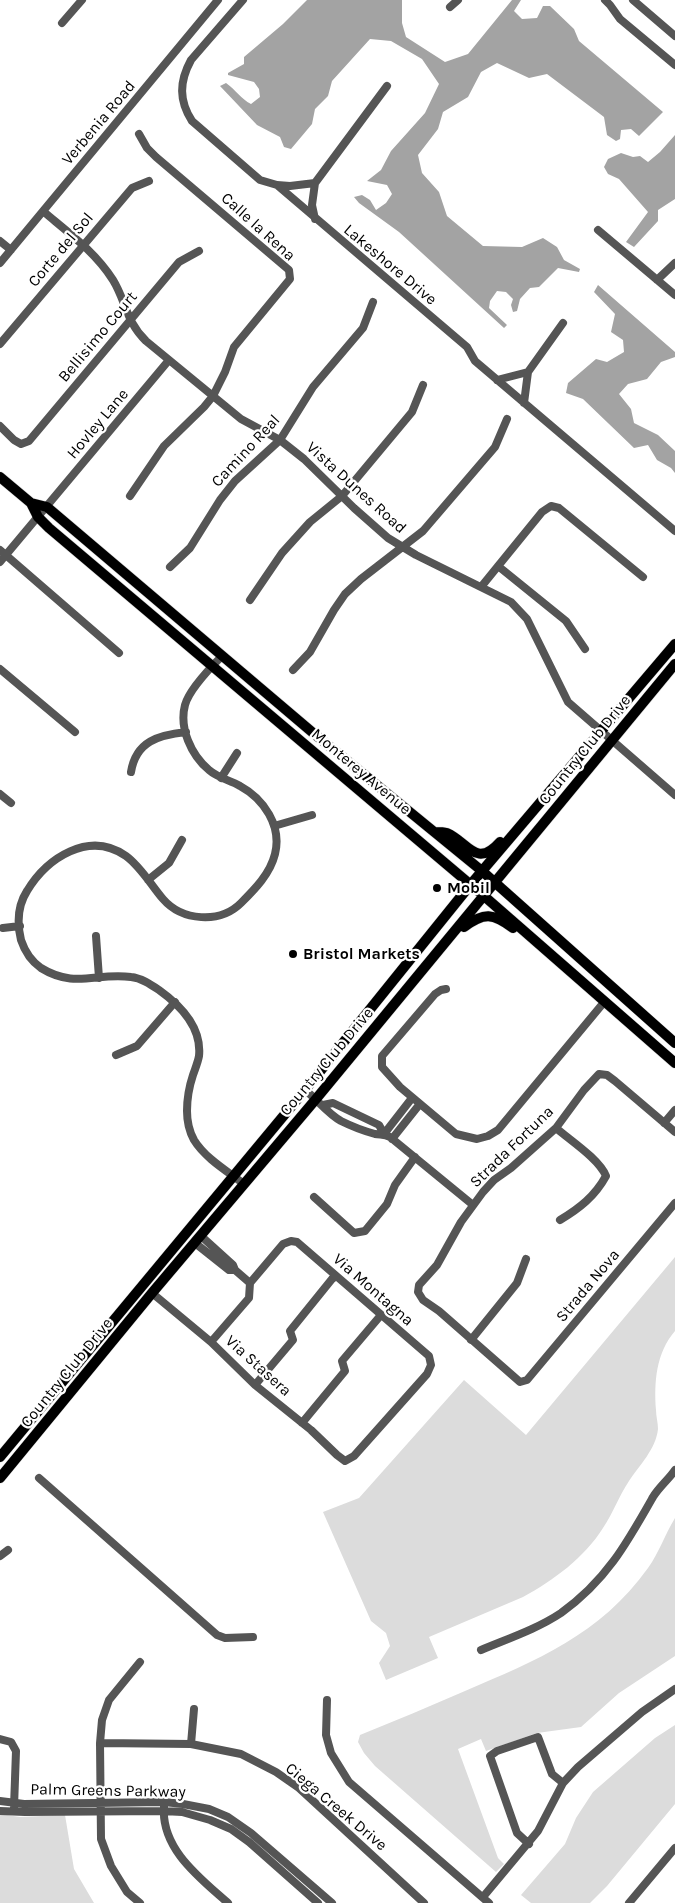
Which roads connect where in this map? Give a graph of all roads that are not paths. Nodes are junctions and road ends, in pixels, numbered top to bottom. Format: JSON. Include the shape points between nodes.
{"nodes":[{"id":1,"x":82,"y":0,"type":"edge"},
{"id":2,"x":218,"y":0,"type":"edge"},
{"id":3,"x":242,"y":0,"type":"edge"},
{"id":4,"x":458,"y":0,"type":"edge"},
{"id":5,"x":605,"y":0,"type":"edge"},
{"id":6,"x":633,"y":0,"type":"edge"},
{"id":7,"x":450,"y":6,"type":"dead end"},
{"id":8,"x":62,"y":23,"type":"dead end"},
{"id":9,"x":675,"y":36,"type":"edge"},
{"id":10,"x":675,"y":66,"type":"edge"},
{"id":11,"x":387,"y":86,"type":"dead end"},
{"id":12,"x":139,"y":134,"type":"dead end"},
{"id":13,"x":149,"y":181,"type":"dead end"},
{"id":14,"x":316,"y":183,"type":"junction"},
{"id":15,"x":277,"y":185,"type":"junction"},
{"id":16,"x":44,"y":212,"type":"junction"},
{"id":17,"x":315,"y":219,"type":"junction"},
{"id":18,"x":598,"y":230,"type":"dead end"},
{"id":19,"x":0,"y":241,"type":"edge"},
{"id":20,"x":83,"y":244,"type":"junction"},
{"id":21,"x":11,"y":250,"type":"junction"},
{"id":22,"x":199,"y":250,"type":"dead end"},
{"id":23,"x":675,"y":263,"type":"edge"},
{"id":24,"x":0,"y":264,"type":"edge"},
{"id":25,"x":657,"y":280,"type":"junction"},
{"id":26,"x":675,"y":294,"type":"edge"},
{"id":27,"x":373,"y":302,"type":"dead end"},
{"id":28,"x":130,"y":321,"type":"junction"},
{"id":29,"x":563,"y":323,"type":"dead end"},
{"id":30,"x":0,"y":344,"type":"edge"},
{"id":31,"x":169,"y":360,"type":"junction"},
{"id":32,"x":528,"y":372,"type":"junction"},
{"id":33,"x":497,"y":380,"type":"junction"},
{"id":34,"x":423,"y":385,"type":"dead end"},
{"id":35,"x":213,"y":396,"type":"junction"},
{"id":36,"x":524,"y":402,"type":"junction"},
{"id":37,"x":507,"y":419,"type":"dead end"},
{"id":38,"x":0,"y":426,"type":"edge"},
{"id":39,"x":280,"y":440,"type":"junction"},
{"id":40,"x":0,"y":477,"type":"edge"},
{"id":41,"x":130,"y":496,"type":"dead end"},
{"id":42,"x":342,"y":496,"type":"junction"},
{"id":43,"x":32,"y":503,"type":"junction"},
{"id":44,"x":47,"y":506,"type":"junction"},
{"id":45,"x":38,"y":517,"type":"junction"},
{"id":46,"x":675,"y":531,"type":"edge"},
{"id":47,"x":403,"y":547,"type":"junction"},
{"id":48,"x":3,"y":553,"type":"edge"},
{"id":49,"x":0,"y":562,"type":"edge"},
{"id":50,"x":498,"y":566,"type":"junction"},
{"id":51,"x":170,"y":567,"type":"dead end"},
{"id":52,"x":643,"y":577,"type":"dead end"},
{"id":53,"x":482,"y":587,"type":"junction"},
{"id":54,"x":250,"y":600,"type":"dead end"},
{"id":55,"x":675,"y":644,"type":"edge"},
{"id":56,"x":585,"y":649,"type":"dead end"},
{"id":57,"x":119,"y":652,"type":"dead end"},
{"id":58,"x":222,"y":656,"type":"junction"},
{"id":59,"x":675,"y":664,"type":"edge"},
{"id":60,"x":212,"y":666,"type":"junction"},
{"id":61,"x":0,"y":669,"type":"edge"},
{"id":62,"x":293,"y":670,"type":"dead end"},
{"id":63,"x":602,"y":731,"type":"junction"},
{"id":64,"x":75,"y":732,"type":"dead end"},
{"id":65,"x":186,"y":732,"type":"junction"},
{"id":66,"x":612,"y":740,"type":"junction"},
{"id":67,"x":237,"y":753,"type":"dead end"},
{"id":68,"x":131,"y":772,"type":"dead end"},
{"id":69,"x":221,"y":778,"type":"junction"},
{"id":70,"x":0,"y":794,"type":"edge"},
{"id":71,"x":675,"y":796,"type":"edge"},
{"id":72,"x":11,"y":803,"type":"dead end"},
{"id":73,"x":312,"y":815,"type":"dead end"},
{"id":74,"x":530,"y":815,"type":"junction"},
{"id":75,"x":274,"y":826,"type":"junction"},
{"id":76,"x":435,"y":832,"type":"junction"},
{"id":77,"x":182,"y":840,"type":"dead end"},
{"id":78,"x":482,"y":871,"type":"junction"},
{"id":79,"x":148,"y":880,"type":"junction"},
{"id":80,"x":495,"y":882,"type":"junction"},
{"id":81,"x":471,"y":884,"type":"junction"},
{"id":82,"x":484,"y":896,"type":"junction"},
{"id":83,"x":20,"y":926,"type":"junction"},
{"id":84,"x":3,"y":928,"type":"dead end"},
{"id":85,"x":96,"y":936,"type":"dead end"},
{"id":86,"x":451,"y":936,"type":"junction"},
{"id":87,"x":543,"y":947,"type":"junction"},
{"id":88,"x":98,"y":978,"type":"junction"},
{"id":89,"x":446,"y":989,"type":"dead end"},
{"id":90,"x":604,"y":1001,"type":"junction"},
{"id":91,"x":174,"y":1002,"type":"junction"},
{"id":92,"x":675,"y":1043,"type":"edge"},
{"id":93,"x":116,"y":1055,"type":"dead end"},
{"id":94,"x":675,"y":1063,"type":"edge"},
{"id":95,"x":305,"y":1090,"type":"junction"},
{"id":96,"x":412,"y":1098,"type":"junction"},
{"id":97,"x":320,"y":1102,"type":"junction"},
{"id":98,"x":419,"y":1105,"type":"junction"},
{"id":99,"x":675,"y":1110,"type":"edge"},
{"id":100,"x":400,"y":1113,"type":"junction"},
{"id":101,"x":408,"y":1119,"type":"junction"},
{"id":102,"x":671,"y":1126,"type":"edge"},
{"id":103,"x":556,"y":1128,"type":"junction"},
{"id":104,"x":384,"y":1134,"type":"junction"},
{"id":105,"x":392,"y":1139,"type":"junction"},
{"id":106,"x":415,"y":1157,"type":"junction"},
{"id":107,"x":233,"y":1176,"type":"junction"},
{"id":108,"x":244,"y":1184,"type":"junction"},
{"id":109,"x":314,"y":1197,"type":"dead end"},
{"id":110,"x":675,"y":1203,"type":"edge"},
{"id":111,"x":472,"y":1204,"type":"junction"},
{"id":112,"x":560,"y":1220,"type":"dead end"},
{"id":113,"x":198,"y":1239,"type":"junction"},
{"id":114,"x":526,"y":1259,"type":"dead end"},
{"id":115,"x":336,"y":1276,"type":"junction"},
{"id":116,"x":250,"y":1283,"type":"junction"},
{"id":117,"x":152,"y":1293,"type":"junction"},
{"id":118,"x":381,"y":1315,"type":"junction"},
{"id":119,"x":471,"y":1340,"type":"junction"},
{"id":120,"x":211,"y":1342,"type":"junction"},
{"id":121,"x":255,"y":1385,"type":"junction"},
{"id":122,"x":302,"y":1423,"type":"junction"},
{"id":123,"x":0,"y":1457,"type":"edge"},
{"id":124,"x":345,"y":1461,"type":"joint"},
{"id":125,"x":675,"y":1470,"type":"edge"},
{"id":126,"x":0,"y":1478,"type":"edge"},
{"id":127,"x":39,"y":1478,"type":"dead end"},
{"id":128,"x":8,"y":1550,"type":"dead end"},
{"id":129,"x":0,"y":1556,"type":"edge"},
{"id":130,"x":253,"y":1637,"type":"dead end"},
{"id":131,"x":481,"y":1650,"type":"dead end"},
{"id":132,"x":140,"y":1662,"type":"dead end"},
{"id":133,"x":675,"y":1689,"type":"edge"},
{"id":134,"x":326,"y":1700,"type":"dead end"},
{"id":135,"x":194,"y":1709,"type":"dead end"},
{"id":136,"x":0,"y":1738,"type":"edge"},
{"id":137,"x":100,"y":1743,"type":"junction"},
{"id":138,"x":191,"y":1744,"type":"junction"},
{"id":139,"x":563,"y":1783,"type":"junction"},
{"id":140,"x":0,"y":1801,"type":"edge"},
{"id":141,"x":14,"y":1803,"type":"junction"},
{"id":142,"x":164,"y":1806,"type":"junction"},
{"id":143,"x":102,"y":1807,"type":"junction"},
{"id":144,"x":0,"y":1811,"type":"edge"},
{"id":145,"x":13,"y":1812,"type":"junction"},
{"id":146,"x":528,"y":1844,"type":"junction"},
{"id":147,"x":675,"y":1848,"type":"edge"},
{"id":148,"x":483,"y":1897,"type":"junction"},
{"id":149,"x":140,"y":1903,"type":"edge"},
{"id":150,"x":228,"y":1903,"type":"edge"},
{"id":151,"x":318,"y":1903,"type":"edge"},
{"id":152,"x":332,"y":1903,"type":"edge"},
{"id":153,"x":424,"y":1903,"type":"edge"},
{"id":154,"x":489,"y":1903,"type":"edge"},
{"id":155,"x":629,"y":1903,"type":"edge"}],
"edges":[{"from":1,"to":8,"type":"street"},
{"from":2,"to":16,"type":"street","name":"Verbenia Road"},
{"from":3,"to":15,"type":"street","name":"Lakeshore Drive","via":[[191,60],[182,81],[183,104],[198,128],[260,180]]},
{"from":4,"to":7,"type":"street"},
{"from":5,"to":10,"type":"street","via":[[620,19]]},
{"from":6,"to":9,"type":"street"},
{"from":11,"to":14,"type":"street"},
{"from":12,"to":35,"type":"street","name":"Calle la Rena","via":[[156,157],[289,270],[290,279],[234,347]]},
{"from":13,"to":20,"type":"street","name":"Corte del Sol","via":[[132,188]]},
{"from":14,"to":15,"type":"street"},
{"from":14,"to":17,"type":"street","via":[[312,206]]},
{"from":15,"to":17,"type":"street","name":"Lakeshore Drive"},
{"from":16,"to":20,"type":"street","name":"Vista Dunes Road"},
{"from":16,"to":21,"type":"street","name":"Verbenia Road"},
{"from":17,"to":33,"type":"street","name":"Lakeshore Drive","via":[[467,347],[475,361]]},
{"from":18,"to":25,"type":"street"},
{"from":19,"to":21,"type":"street"},
{"from":20,"to":28,"type":"street","name":"Vista Dunes Road","via":[[113,281]]},
{"from":20,"to":30,"type":"street","name":"Corte del Sol"},
{"from":21,"to":24,"type":"street","name":"Verbenia Road"},
{"from":22,"to":28,"type":"street","name":"Bellisimo Court","via":[[179,262]]},
{"from":23,"to":25,"type":"street"},
{"from":25,"to":26,"type":"street"},
{"from":27,"to":39,"type":"street","name":"Camino Real","via":[[363,328],[313,387]]},
{"from":28,"to":31,"type":"street","name":"Vista Dunes Road","via":[[137,333]]},
{"from":28,"to":38,"type":"street","name":"Bellisimo Court","via":[[30,441],[21,444]]},
{"from":29,"to":32,"type":"street"},
{"from":31,"to":35,"type":"street","name":"Vista Dunes Road"},
{"from":31,"to":44,"type":"street","name":"Hovley Lane"},
{"from":32,"to":33,"type":"street"},
{"from":32,"to":36,"type":"street"},
{"from":33,"to":36,"type":"street","name":"Lakeshore Drive"},
{"from":34,"to":42,"type":"street","via":[[412,412]]},
{"from":35,"to":39,"type":"street","name":"Vista Dunes Road","via":[[241,419]]},
{"from":35,"to":41,"type":"street","name":"Calle la Rena","via":[[164,446]]},
{"from":36,"to":46,"type":"street","name":"Lakeshore Drive"},
{"from":37,"to":47,"type":"street","via":[[494,447],[423,531]]},
{"from":39,"to":42,"type":"street","name":"Vista Dunes Road"},
{"from":39,"to":51,"type":"street","name":"Camino Real","via":[[235,482],[190,548]]},
{"from":40,"to":43,"type":"main road","name":"Monterey Avenue"},
{"from":42,"to":47,"type":"street","name":"Vista Dunes Road"},
{"from":42,"to":54,"type":"street","via":[[291,542]]},
{"from":43,"to":44,"type":"main road","name":"Monterey Avenue"},
{"from":43,"to":45,"type":"main road","name":"Monterey Avenue"},
{"from":44,"to":45,"type":"street","name":"Hovley Lane"},
{"from":44,"to":58,"type":"main road","name":"Monterey Avenue"},
{"from":45,"to":48,"type":"street","name":"Hovley Lane"},
{"from":45,"to":60,"type":"main road","name":"Monterey Avenue"},
{"from":47,"to":53,"type":"street","name":"Vista Dunes Road"},
{"from":47,"to":62,"type":"street","via":[[345,594],[310,652]]},
{"from":48,"to":49,"type":"street","name":"Hovley Lane"},
{"from":48,"to":57,"type":"street"},
{"from":50,"to":52,"type":"street","via":[[542,512],[551,506],[560,508]]},
{"from":50,"to":53,"type":"street"},
{"from":50,"to":56,"type":"street","via":[[566,621]]},
{"from":53,"to":63,"type":"street","name":"Vista Dunes Road","via":[[511,602],[527,619],[568,702]]},
{"from":55,"to":63,"type":"main road","name":"Country Club Drive"},
{"from":58,"to":60,"type":"street"},
{"from":58,"to":76,"type":"main road","name":"Monterey Avenue"},
{"from":59,"to":66,"type":"main road","name":"Country Club Drive"},
{"from":60,"to":65,"type":"street","via":[[185,705]]},
{"from":60,"to":81,"type":"main road","name":"Monterey Avenue"},
{"from":61,"to":64,"type":"street"},
{"from":63,"to":66,"type":"street","name":"Vista Dunes Road"},
{"from":63,"to":74,"type":"main road","name":"Country Club Drive"},
{"from":65,"to":68,"type":"street","via":[[152,740],[133,760]]},
{"from":65,"to":69,"type":"street","via":[[197,757]]},
{"from":66,"to":71,"type":"street","name":"Vista Dunes Road"},
{"from":66,"to":80,"type":"main road","name":"Country Club Drive"},
{"from":67,"to":69,"type":"street"},
{"from":69,"to":75,"type":"street","via":[[259,799]]},
{"from":70,"to":72,"type":"street"},
{"from":73,"to":75,"type":"street"},
{"from":74,"to":76,"type":"main road","via":[[518,821],[493,850],[480,854],[471,852],[446,833]]},
{"from":74,"to":78,"type":"main road","name":"Country Club Drive"},
{"from":75,"to":79,"type":"street","via":[[276,851],[270,869],[238,906],[225,913],[199,918],[182,912],[163,900]]},
{"from":76,"to":78,"type":"main road","name":"Monterey Avenue"},
{"from":77,"to":79,"type":"street","via":[[169,864]]},
{"from":78,"to":80,"type":"main road","name":"Monterey Avenue"},
{"from":78,"to":81,"type":"main road","name":"Country Club Drive"},
{"from":79,"to":83,"type":"street","via":[[127,857],[112,849],[71,850],[56,858],[34,879],[19,906]]},
{"from":80,"to":82,"type":"main road","name":"Country Club Drive"},
{"from":80,"to":92,"type":"main road","name":"Monterey Avenue"},
{"from":81,"to":82,"type":"main road","name":"Monterey Avenue"},
{"from":81,"to":95,"type":"main road","name":"Country Club Drive"},
{"from":82,"to":86,"type":"main road","name":"Country Club Drive"},
{"from":82,"to":87,"type":"main road","name":"Monterey Avenue"},
{"from":83,"to":84,"type":"street"},
{"from":83,"to":88,"type":"street","via":[[25,951],[35,964],[62,978]]},
{"from":85,"to":88,"type":"street"},
{"from":86,"to":87,"type":"main road","via":[[475,918],[488,915]]},
{"from":86,"to":97,"type":"main road","name":"Country Club Drive"},
{"from":87,"to":90,"type":"main road","name":"Monterey Avenue"},
{"from":88,"to":91,"type":"street","via":[[143,980]]},
{"from":89,"to":96,"type":"street","via":[[436,994],[382,1056],[382,1067],[386,1073]]},
{"from":90,"to":94,"type":"main road","name":"Monterey Avenue"},
{"from":90,"to":98,"type":"street","via":[[505,1122],[488,1136],[477,1139],[456,1134]]},
{"from":91,"to":93,"type":"street","via":[[137,1046]]},
{"from":91,"to":107,"type":"street","via":[[190,1019],[199,1037],[199,1056],[188,1093],[188,1125],[194,1141]]},
{"from":95,"to":97,"type":"street"},
{"from":95,"to":107,"type":"main road","name":"Country Club Drive"},
{"from":96,"to":98,"type":"street"},
{"from":96,"to":100,"type":"street"},
{"from":97,"to":104,"type":"street","via":[[326,1111],[342,1121]]},
{"from":97,"to":108,"type":"main road","name":"Country Club Drive"},
{"from":98,"to":101,"type":"street"},
{"from":99,"to":102,"type":"street"},
{"from":100,"to":101,"type":"street"},
{"from":100,"to":104,"type":"street"},
{"from":101,"to":105,"type":"street"},
{"from":102,"to":103,"type":"street","name":"Strada Fortuna","via":[[607,1075],[599,1074]]},
{"from":103,"to":111,"type":"street","name":"Strada Fortuna","via":[[494,1180]]},
{"from":103,"to":112,"type":"street","via":[[603,1167],[606,1176],[585,1204]]},
{"from":104,"to":105,"type":"street"},
{"from":105,"to":106,"type":"street"},
{"from":106,"to":109,"type":"street","via":[[395,1185],[387,1204],[365,1231],[354,1234]]},
{"from":106,"to":111,"type":"street"},
{"from":107,"to":108,"type":"street"},
{"from":107,"to":123,"type":"main road","name":"Country Club Drive"},
{"from":108,"to":113,"type":"main road","name":"Country Club Drive"},
{"from":110,"to":119,"type":"street","name":"Strada Nova","via":[[527,1380],[520,1382]]},
{"from":111,"to":119,"type":"street","name":"Strada Fortuna","via":[[437,1266],[420,1285],[418,1292],[423,1300]]},
{"from":113,"to":116,"type":"street","via":[[229,1270],[236,1270]]},
{"from":113,"to":117,"type":"main road","name":"Country Club Drive"},
{"from":114,"to":119,"type":"street","via":[[517,1283]]},
{"from":115,"to":116,"type":"street","name":"Via Montagna","via":[[297,1242],[291,1242],[284,1244]]},
{"from":115,"to":118,"type":"street","name":"Via Montagna"},
{"from":115,"to":121,"type":"street","via":[[290,1332],[293,1340]]},
{"from":116,"to":120,"type":"street","via":[[250,1298]]},
{"from":117,"to":120,"type":"street","name":"Via Stasera"},
{"from":117,"to":126,"type":"main road","name":"Country Club Drive"},
{"from":118,"to":122,"type":"street","via":[[342,1361],[345,1371]]},
{"from":118,"to":124,"type":"street","name":"Via Montagna","via":[[429,1356],[431,1364],[427,1374],[376,1432]]},
{"from":120,"to":121,"type":"street","name":"Via Stasera"},
{"from":121,"to":122,"type":"street","name":"Via Stasera"},
{"from":122,"to":124,"type":"street","name":"Via Stasera"},
{"from":125,"to":131,"type":"street","via":[[654,1495],[618,1556],[585,1593],[560,1614]]},
{"from":127,"to":130,"type":"street","via":[[217,1636]]},
{"from":128,"to":129,"type":"street"},
{"from":132,"to":137,"type":"street","via":[[109,1700],[102,1720]]},
{"from":133,"to":139,"type":"street","via":[[642,1712]]},
{"from":134,"to":148,"type":"street","via":[[326,1735],[331,1753],[349,1782]]},
{"from":135,"to":138,"type":"street"},
{"from":136,"to":141,"type":"street","via":[[11,1742],[16,1750]]},
{"from":137,"to":138,"type":"street","name":"Ciega Creek Drive"},
{"from":137,"to":143,"type":"street"},
{"from":138,"to":153,"type":"street","name":"Ciega Creek Drive","via":[[241,1754],[276,1772],[328,1813]]},
{"from":139,"to":146,"type":"street"},
{"from":139,"to":146,"type":"street","via":[[552,1774],[538,1737],[490,1756],[517,1833]]},
{"from":140,"to":141,"type":"street","name":"Palm Greens Parkway"},
{"from":141,"to":143,"type":"street","name":"Palm Greens Parkway"},
{"from":141,"to":145,"type":"street"},
{"from":142,"to":143,"type":"street","name":"Palm Greens Parkway"},
{"from":142,"to":150,"type":"street","via":[[163,1817],[182,1860]]},
{"from":142,"to":151,"type":"street","name":"Palm Greens Parkway","via":[[230,1829]]},
{"from":142,"to":152,"type":"street","name":"Palm Greens Parkway","via":[[184,1804],[228,1817]]},
{"from":143,"to":145,"type":"street","name":"Palm Greens Parkway"},
{"from":143,"to":149,"type":"street","via":[[101,1839],[111,1866],[127,1892]]},
{"from":144,"to":145,"type":"street","name":"Palm Greens Parkway"},
{"from":146,"to":148,"type":"street"},
{"from":147,"to":155,"type":"street"},
{"from":148,"to":154,"type":"street"}]}
